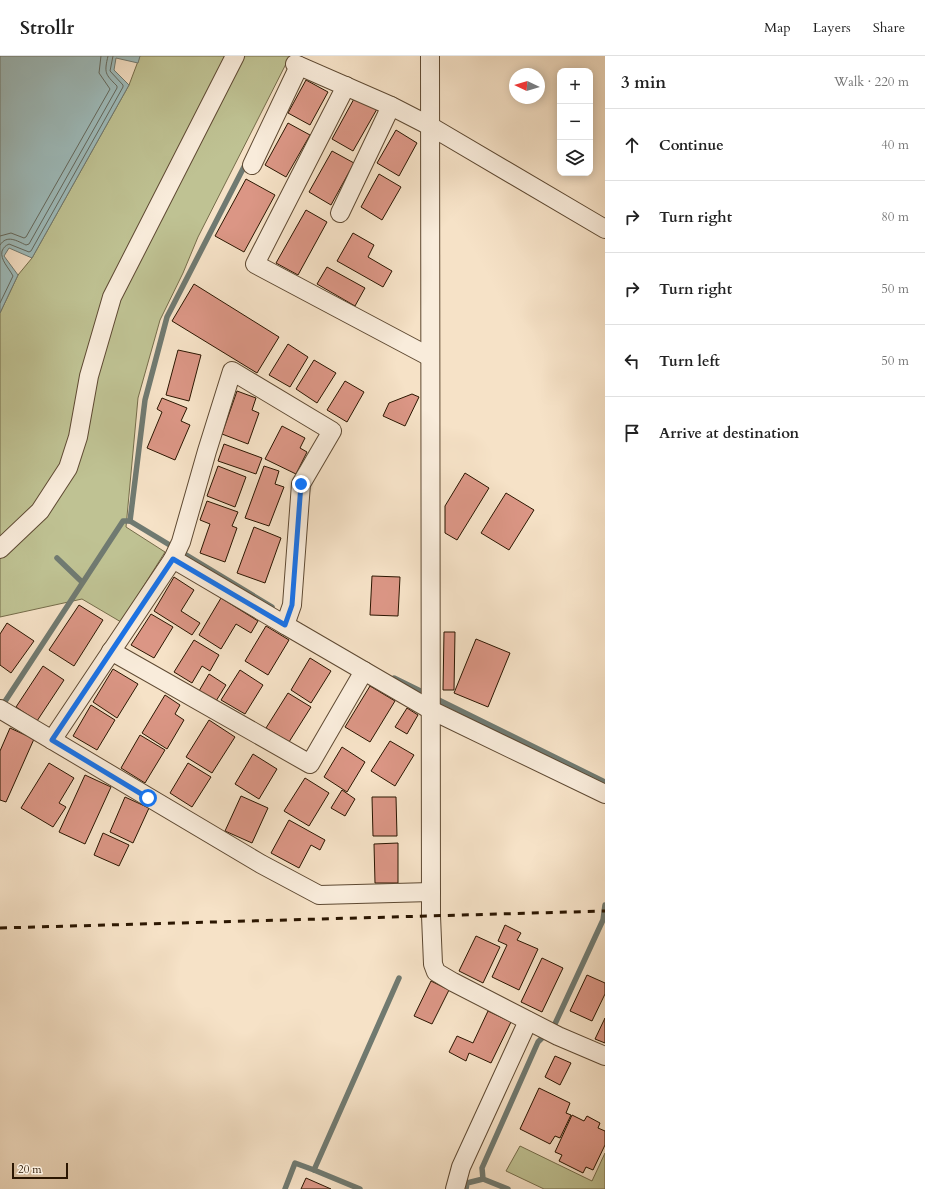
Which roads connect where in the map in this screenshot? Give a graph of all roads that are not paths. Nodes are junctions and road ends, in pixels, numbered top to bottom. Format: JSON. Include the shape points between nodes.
{"nodes":[{"id":1,"x":235,"y":56,"type":"edge"},
{"id":2,"x":430,"y":56,"type":"edge"},
{"id":3,"x":346,"y":86,"type":"junction"},
{"id":4,"x":391,"y":106,"type":"junction"},
{"id":5,"x":430,"y":126,"type":"junction"},
{"id":6,"x":252,"y":165,"type":"dead end"},
{"id":7,"x":340,"y":213,"type":"dead end"},
{"id":8,"x":605,"y":229,"type":"edge"},
{"id":9,"x":430,"y":357,"type":"junction"},
{"id":10,"x":0,"y":549,"type":"edge"},
{"id":11,"x":176,"y":551,"type":"junction"},
{"id":12,"x":288,"y":616,"type":"junction"},
{"id":13,"x":111,"y":651,"type":"junction"},
{"id":14,"x":364,"y":671,"type":"junction"},
{"id":15,"x":431,"y":700,"type":"junction"},
{"id":16,"x":3,"y":711,"type":"edge"},
{"id":17,"x":52,"y":740,"type":"junction"},
{"id":18,"x":605,"y":794,"type":"edge"},
{"id":19,"x":431,"y":892,"type":"junction"},
{"id":20,"x":543,"y":1028,"type":"junction"},
{"id":21,"x":605,"y":1056,"type":"edge"},
{"id":22,"x":454,"y":1189,"type":"edge"}],
"edges":[{"from":1,"to":10,"type":"street","via":[[112,297],[89,376],[78,437],[68,468],[40,511]]},
{"from":2,"to":5,"type":"street"},
{"from":3,"to":4,"type":"street"},
{"from":3,"to":6,"type":"street","via":[[297,65]]},
{"from":3,"to":9,"type":"street","via":[[255,264]]},
{"from":4,"to":5,"type":"street"},
{"from":4,"to":7,"type":"street"},
{"from":5,"to":8,"type":"street"},
{"from":5,"to":9,"type":"street"},
{"from":9,"to":15,"type":"street"},
{"from":11,"to":12,"type":"street"},
{"from":11,"to":12,"type":"street","via":[[232,371],[332,431],[301,484]]},
{"from":11,"to":13,"type":"street"},
{"from":12,"to":14,"type":"street"},
{"from":13,"to":14,"type":"street","via":[[310,764]]},
{"from":13,"to":17,"type":"street"},
{"from":14,"to":15,"type":"street"},
{"from":15,"to":18,"type":"street"},
{"from":15,"to":19,"type":"street"},
{"from":16,"to":17,"type":"street"},
{"from":17,"to":19,"type":"street","via":[[261,864],[320,895]]},
{"from":19,"to":20,"type":"street","via":[[433,964],[436,972]]},
{"from":20,"to":21,"type":"street"},
{"from":20,"to":22,"type":"street","via":[[461,1167]]}]}
